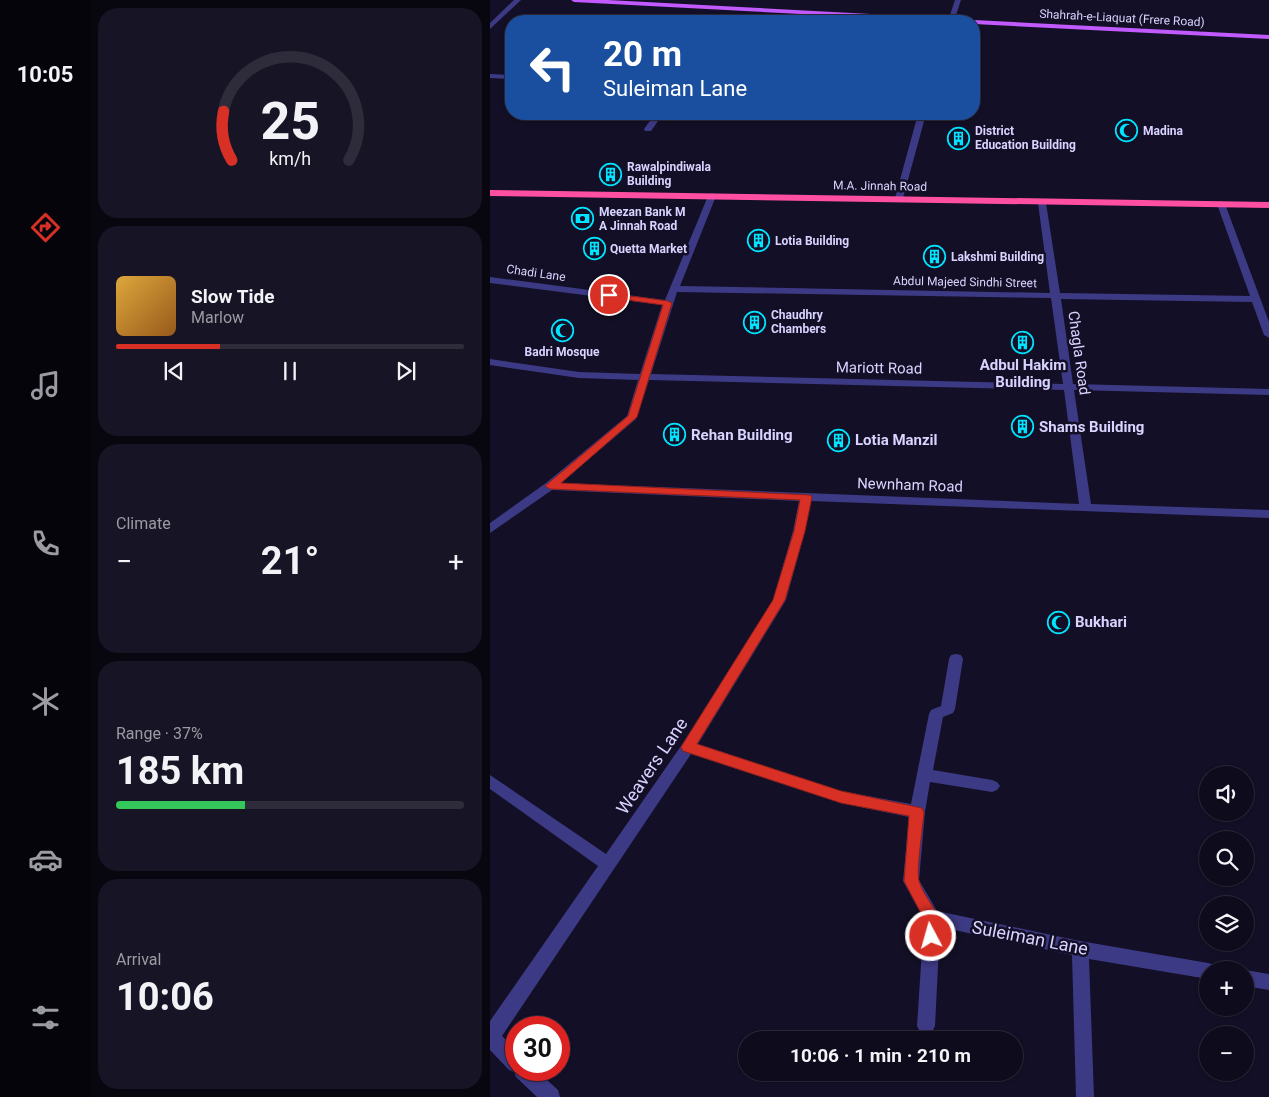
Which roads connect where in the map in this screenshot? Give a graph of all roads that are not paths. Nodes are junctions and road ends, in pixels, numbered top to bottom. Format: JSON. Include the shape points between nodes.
{"nodes":[{"id":1,"x":518,"y":0,"type":"edge"},
{"id":2,"x":574,"y":0,"type":"edge"},
{"id":3,"x":958,"y":0,"type":"edge"},
{"id":4,"x":843,"y":15,"type":"edge"},
{"id":5,"x":953,"y":15,"type":"edge"},
{"id":6,"x":980,"y":22,"type":"edge"},
{"id":7,"x":490,"y":27,"type":"edge"},
{"id":8,"x":1269,"y":37,"type":"edge"},
{"id":9,"x":490,"y":76,"type":"edge"},
{"id":10,"x":505,"y":77,"type":"edge"},
{"id":11,"x":655,"y":120,"type":"edge"},
{"id":12,"x":920,"y":120,"type":"edge"},
{"id":13,"x":648,"y":130,"type":"dead end"},
{"id":14,"x":490,"y":193,"type":"edge"},
{"id":15,"x":712,"y":196,"type":"junction"},
{"id":16,"x":899,"y":198,"type":"junction"},
{"id":17,"x":1042,"y":203,"type":"junction"},
{"id":18,"x":1220,"y":204,"type":"junction"},
{"id":19,"x":1269,"y":205,"type":"edge"},
{"id":20,"x":490,"y":280,"type":"edge"},
{"id":21,"x":673,"y":289,"type":"junction"},
{"id":22,"x":1056,"y":296,"type":"junction"},
{"id":23,"x":1256,"y":299,"type":"junction"},
{"id":24,"x":668,"y":303,"type":"junction"},
{"id":25,"x":1269,"y":335,"type":"edge"},
{"id":26,"x":490,"y":362,"type":"edge"},
{"id":27,"x":646,"y":378,"type":"junction"},
{"id":28,"x":1069,"y":388,"type":"junction"},
{"id":29,"x":1269,"y":392,"type":"edge"},
{"id":30,"x":550,"y":486,"type":"junction"},
{"id":31,"x":806,"y":497,"type":"junction"},
{"id":32,"x":1086,"y":508,"type":"junction"},
{"id":33,"x":1269,"y":514,"type":"edge"},
{"id":34,"x":490,"y":529,"type":"edge"},
{"id":35,"x":956,"y":659,"type":"dead end"},
{"id":36,"x":688,"y":747,"type":"junction"},
{"id":37,"x":925,"y":775,"type":"junction"},
{"id":38,"x":490,"y":781,"type":"edge"},
{"id":39,"x":992,"y":786,"type":"dead end"},
{"id":40,"x":917,"y":812,"type":"junction"},
{"id":41,"x":608,"y":864,"type":"junction"},
{"id":42,"x":932,"y":918,"type":"junction"},
{"id":43,"x":1080,"y":948,"type":"junction"},
{"id":44,"x":1199,"y":969,"type":"edge"},
{"id":45,"x":1254,"y":980,"type":"edge"},
{"id":46,"x":1269,"y":982,"type":"edge"},
{"id":47,"x":926,"y":1026,"type":"dead end"},
{"id":48,"x":490,"y":1037,"type":"edge"},
{"id":49,"x":505,"y":1052,"type":"edge"},
{"id":50,"x":534,"y":1081,"type":"edge"},
{"id":51,"x":551,"y":1097,"type":"edge"},
{"id":52,"x":1084,"y":1097,"type":"edge"}],
"edges":[{"from":1,"to":7,"type":"street"},
{"from":2,"to":4,"type":"main road"},
{"from":3,"to":5,"type":"street"},
{"from":6,"to":8,"type":"main road","name":"Shahrah-e-Liaquat (Frere Road)"},
{"from":9,"to":10,"type":"street"},
{"from":11,"to":13,"type":"street"},
{"from":12,"to":16,"type":"street"},
{"from":14,"to":15,"type":"highway","name":"M.A. Jinnah Road"},
{"from":15,"to":16,"type":"highway","name":"M.A. Jinnah Road"},
{"from":15,"to":21,"type":"street"},
{"from":16,"to":17,"type":"highway","name":"M.A. Jinnah Road"},
{"from":17,"to":18,"type":"highway","name":"M.A. Jinnah Road"},
{"from":17,"to":22,"type":"street","name":"Chagla Road"},
{"from":18,"to":19,"type":"highway","name":"M.A. Jinnah Road"},
{"from":18,"to":23,"type":"street"},
{"from":20,"to":24,"type":"street","name":"Chadi Lane"},
{"from":21,"to":22,"type":"street","name":"Abdul Majeed Sindhi Street"},
{"from":21,"to":24,"type":"street"},
{"from":22,"to":23,"type":"street","name":"Abdul Majeed Sindhi Street"},
{"from":22,"to":28,"type":"street","name":"Chagla Road"},
{"from":23,"to":25,"type":"street"},
{"from":24,"to":27,"type":"street"},
{"from":26,"to":27,"type":"street","name":"Mariott Road","via":[[579,374]]},
{"from":27,"to":28,"type":"street","name":"Mariott Road"},
{"from":27,"to":30,"type":"street","via":[[632,417]]},
{"from":28,"to":29,"type":"street","name":"Mariott Road"},
{"from":28,"to":32,"type":"street","name":"Chagla Road"},
{"from":30,"to":31,"type":"street","name":"Newnham Road"},
{"from":30,"to":34,"type":"street"},
{"from":31,"to":32,"type":"street","name":"Newnham Road"},
{"from":31,"to":36,"type":"street","name":"Weavers Lane","via":[[800,531],[779,600]]},
{"from":32,"to":33,"type":"street","name":"Newnham Road"},
{"from":35,"to":37,"type":"street","via":[[948,709],[936,714]]},
{"from":36,"to":40,"type":"street","via":[[841,797]]},
{"from":36,"to":41,"type":"street","name":"Weavers Lane"},
{"from":37,"to":39,"type":"street"},
{"from":37,"to":40,"type":"street"},
{"from":38,"to":41,"type":"street"},
{"from":40,"to":42,"type":"street","via":[[911,881]]},
{"from":41,"to":48,"type":"street","name":"Weavers Lane"},
{"from":42,"to":43,"type":"street","name":"Suleiman Lane"},
{"from":42,"to":47,"type":"street"},
{"from":43,"to":44,"type":"street","name":"Suleiman Lane"},
{"from":43,"to":52,"type":"street"},
{"from":45,"to":46,"type":"street"},
{"from":48,"to":49,"type":"street"},
{"from":50,"to":51,"type":"street"}]}
